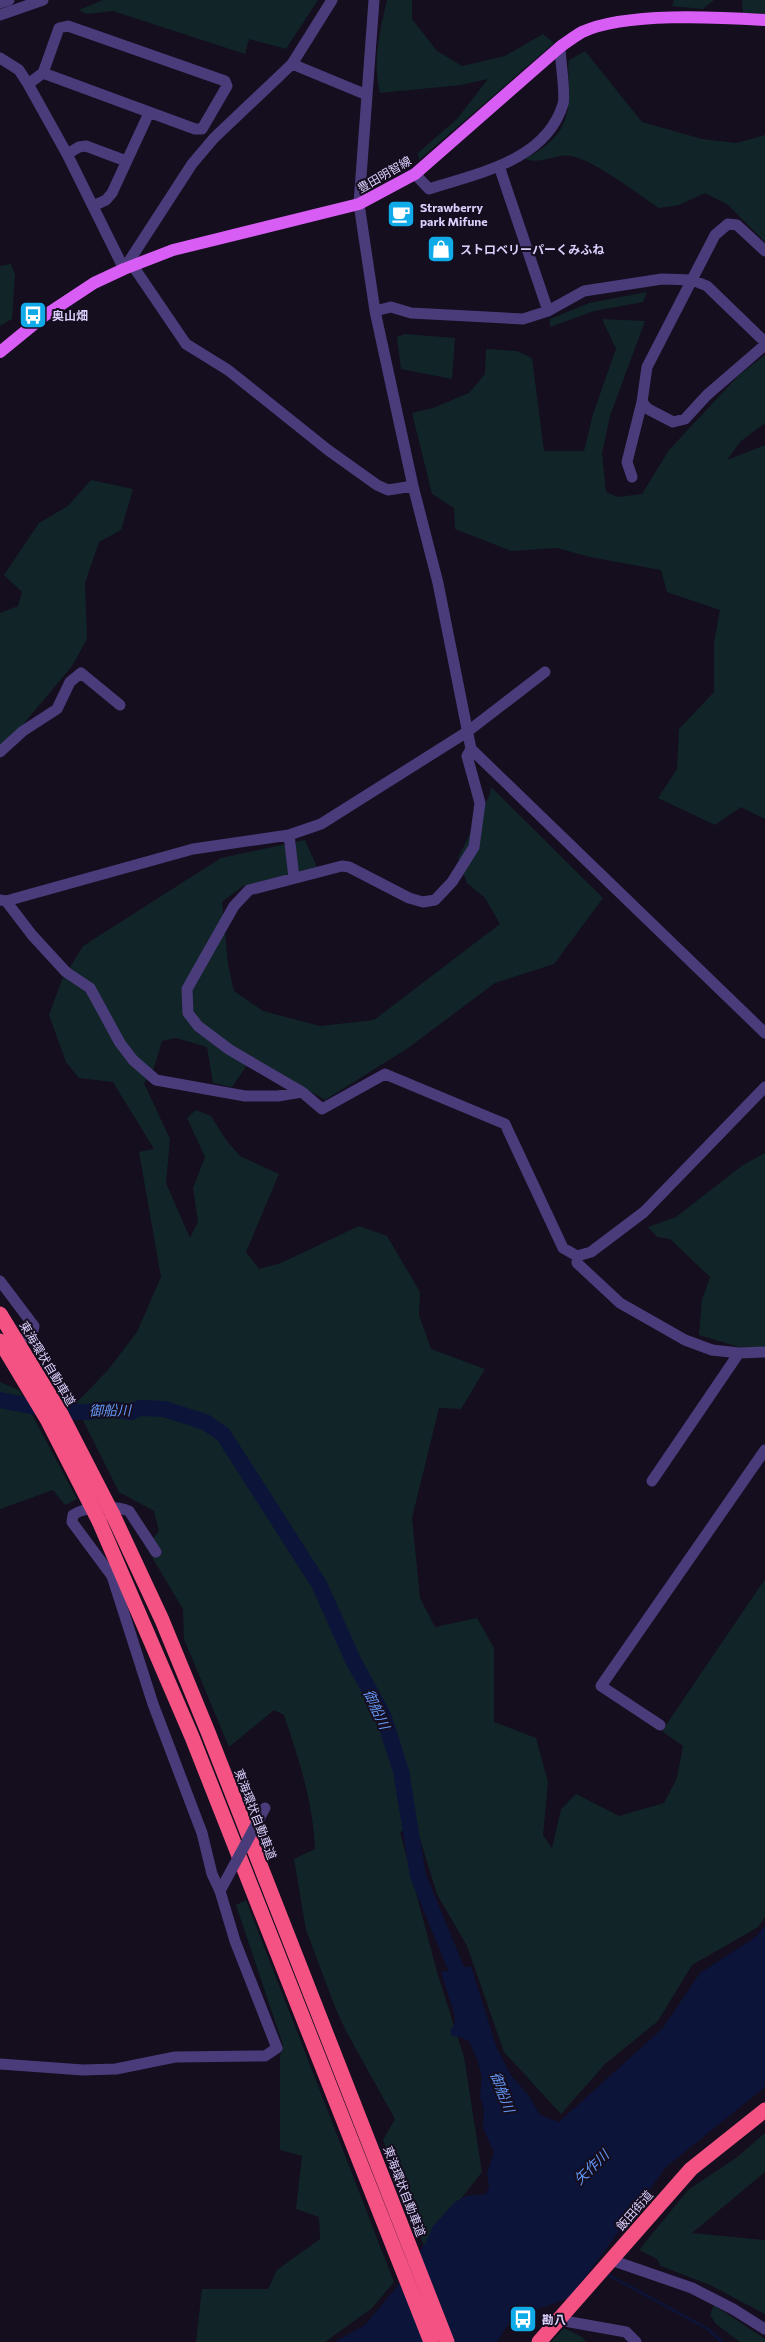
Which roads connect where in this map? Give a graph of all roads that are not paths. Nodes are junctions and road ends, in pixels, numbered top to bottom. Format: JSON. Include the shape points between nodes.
{"nodes":[{"id":1,"x":9,"y":0,"type":"edge"},
{"id":2,"x":43,"y":0,"type":"edge"},
{"id":3,"x":332,"y":0,"type":"edge"},
{"id":4,"x":374,"y":0,"type":"edge"},
{"id":5,"x":0,"y":3,"type":"edge"},
{"id":6,"x":0,"y":15,"type":"edge"},
{"id":7,"x":765,"y":20,"type":"edge"},
{"id":8,"x":560,"y":46,"type":"junction"},
{"id":9,"x":0,"y":58,"type":"edge"},
{"id":10,"x":292,"y":64,"type":"junction"},
{"id":11,"x":43,"y":73,"type":"junction"},
{"id":12,"x":28,"y":84,"type":"junction"},
{"id":13,"x":367,"y":96,"type":"junction"},
{"id":14,"x":149,"y":113,"type":"junction"},
{"id":15,"x":67,"y":154,"type":"junction"},
{"id":16,"x":126,"y":161,"type":"junction"},
{"id":17,"x":499,"y":166,"type":"junction"},
{"id":18,"x":415,"y":174,"type":"junction"},
{"id":19,"x":359,"y":204,"type":"junction"},
{"id":20,"x":93,"y":206,"type":"junction"},
{"id":21,"x":765,"y":251,"type":"edge"},
{"id":22,"x":129,"y":268,"type":"junction"},
{"id":23,"x":692,"y":280,"type":"junction"},
{"id":24,"x":375,"y":311,"type":"junction"},
{"id":25,"x":548,"y":311,"type":"junction"},
{"id":26,"x":765,"y":344,"type":"edge"},
{"id":27,"x":0,"y":352,"type":"edge"},
{"id":28,"x":642,"y":402,"type":"junction"},
{"id":29,"x":632,"y":477,"type":"dead end"},
{"id":30,"x":413,"y":486,"type":"junction"},
{"id":31,"x":545,"y":672,"type":"dead end"},
{"id":32,"x":120,"y":705,"type":"dead end"},
{"id":33,"x":467,"y":732,"type":"junction"},
{"id":34,"x":471,"y":749,"type":"junction"},
{"id":35,"x":0,"y":752,"type":"edge"},
{"id":36,"x":289,"y":835,"type":"junction"},
{"id":37,"x":294,"y":878,"type":"junction"},
{"id":38,"x":3,"y":900,"type":"edge"},
{"id":39,"x":765,"y":1033,"type":"edge"},
{"id":40,"x":765,"y":1087,"type":"edge"},
{"id":41,"x":302,"y":1092,"type":"junction"},
{"id":42,"x":577,"y":1256,"type":"junction"},
{"id":43,"x":0,"y":1281,"type":"edge"},
{"id":44,"x":0,"y":1314,"type":"edge"},
{"id":45,"x":0,"y":1341,"type":"edge"},
{"id":46,"x":0,"y":1351,"type":"edge"},
{"id":47,"x":765,"y":1352,"type":"edge"},
{"id":48,"x":739,"y":1353,"type":"junction"},
{"id":49,"x":765,"y":1450,"type":"edge"},
{"id":50,"x":652,"y":1481,"type":"dead end"},
{"id":51,"x":106,"y":1518,"type":"junction"},
{"id":52,"x":156,"y":1552,"type":"dead end"},
{"id":53,"x":660,"y":1725,"type":"dead end"},
{"id":54,"x":265,"y":1808,"type":"dead end"},
{"id":55,"x":220,"y":1891,"type":"junction"},
{"id":56,"x":0,"y":2064,"type":"edge"},
{"id":57,"x":765,"y":2110,"type":"edge"},
{"id":58,"x":609,"y":2262,"type":"junction"},
{"id":59,"x":559,"y":2320,"type":"junction"},
{"id":60,"x":765,"y":2329,"type":"edge"},
{"id":61,"x":431,"y":2342,"type":"edge"},
{"id":62,"x":447,"y":2342,"type":"edge"},
{"id":63,"x":539,"y":2342,"type":"edge"},
{"id":64,"x":636,"y":2342,"type":"edge"}],
"edges":[{"from":1,"to":5,"type":"street"},
{"from":2,"to":6,"type":"street"},
{"from":3,"to":10,"type":"street"},
{"from":4,"to":13,"type":"street"},
{"from":7,"to":8,"type":"main road","name":"豊田明智線","via":[[630,20],[583,32]]},
{"from":8,"to":17,"type":"street","via":[[563,103],[551,130],[531,150]]},
{"from":8,"to":18,"type":"main road","name":"豊田明智線"},
{"from":9,"to":12,"type":"street","via":[[19,70]]},
{"from":10,"to":13,"type":"street"},
{"from":10,"to":22,"type":"street","via":[[214,138],[192,164]]},
{"from":11,"to":12,"type":"street"},
{"from":11,"to":14,"type":"street"},
{"from":11,"to":14,"type":"street","via":[[60,28],[68,26],[225,81],[227,86],[202,129]]},
{"from":12,"to":15,"type":"street"},
{"from":13,"to":19,"type":"street"},
{"from":14,"to":16,"type":"street"},
{"from":15,"to":16,"type":"street","via":[[86,146]]},
{"from":15,"to":20,"type":"street"},
{"from":16,"to":20,"type":"street","via":[[112,193]]},
{"from":17,"to":18,"type":"street","via":[[429,189]]},
{"from":17,"to":25,"type":"street"},
{"from":18,"to":19,"type":"main road","name":"豊田明智線"},
{"from":19,"to":22,"type":"main road","name":"豊田明智線","via":[[173,250]]},
{"from":19,"to":24,"type":"street"},
{"from":20,"to":22,"type":"street"},
{"from":21,"to":23,"type":"street","via":[[737,224],[728,224],[715,235]]},
{"from":22,"to":27,"type":"main road","name":"豊田明智線","via":[[94,283],[44,316]]},
{"from":22,"to":30,"type":"street","via":[[186,344],[228,370],[377,485],[388,490]]},
{"from":23,"to":25,"type":"street","via":[[662,279],[584,291]]},
{"from":23,"to":26,"type":"street","via":[[707,286]]},
{"from":23,"to":28,"type":"street","via":[[647,367]]},
{"from":24,"to":25,"type":"street","via":[[391,308],[411,313],[523,319]]},
{"from":24,"to":30,"type":"street"},
{"from":26,"to":28,"type":"street","via":[[685,419],[673,422],[648,409]]},
{"from":28,"to":29,"type":"street","via":[[627,462]]},
{"from":30,"to":33,"type":"street","via":[[438,583]]},
{"from":31,"to":33,"type":"street"},
{"from":32,"to":35,"type":"street","via":[[81,673],[70,682],[57,709],[23,731]]},
{"from":33,"to":34,"type":"street"},
{"from":33,"to":36,"type":"street","via":[[320,824]]},
{"from":34,"to":37,"type":"street","via":[[467,756],[480,803],[474,847],[452,882],[435,900],[423,902],[409,898],[342,866]]},
{"from":34,"to":39,"type":"street"},
{"from":36,"to":37,"type":"street"},
{"from":36,"to":38,"type":"street","via":[[193,849]]},
{"from":37,"to":41,"type":"street","via":[[249,890],[234,906],[186,989],[188,1013],[198,1026],[230,1050]]},
{"from":38,"to":41,"type":"street","via":[[66,972],[90,988],[120,1043],[133,1060],[156,1080],[245,1096]]},
{"from":40,"to":42,"type":"street","via":[[644,1212],[591,1252]]},
{"from":41,"to":42,"type":"street","via":[[322,1109],[385,1074],[505,1124],[562,1248]]},
{"from":42,"to":48,"type":"street","via":[[577,1263],[620,1303],[648,1320],[712,1350]]},
{"from":43,"to":46,"type":"street","via":[[34,1326],[32,1335]]},
{"from":44,"to":51,"type":"highway","name":"東海環状自動車道","bridge":true,"via":[[61,1414]]},
{"from":45,"to":51,"type":"highway","name":"東海環状自動車道","bridge":true},
{"from":47,"to":48,"type":"street"},
{"from":48,"to":50,"type":"street"},
{"from":49,"to":53,"type":"street","via":[[601,1686]]},
{"from":51,"to":61,"type":"highway","name":"東海環状自動車道"},
{"from":51,"to":62,"type":"highway","name":"東海環状自動車道","via":[[162,1620]]},
{"from":52,"to":55,"type":"street","via":[[129,1510],[81,1510],[73,1516],[72,1522],[112,1576],[153,1704],[196,1815],[212,1874]]},
{"from":54,"to":55,"type":"street","bridge":true},
{"from":55,"to":56,"type":"street","via":[[235,1941],[276,2041],[277,2048],[271,2054],[175,2058],[116,2069]]},
{"from":57,"to":58,"type":"highway","name":"飯田街道","via":[[691,2169]]},
{"from":58,"to":59,"type":"highway","name":"飯田街道"},
{"from":58,"to":60,"type":"street","via":[[692,2288]]},
{"from":59,"to":63,"type":"highway","name":"飯田街道"},
{"from":59,"to":64,"type":"street","via":[[626,2332]]}]}
